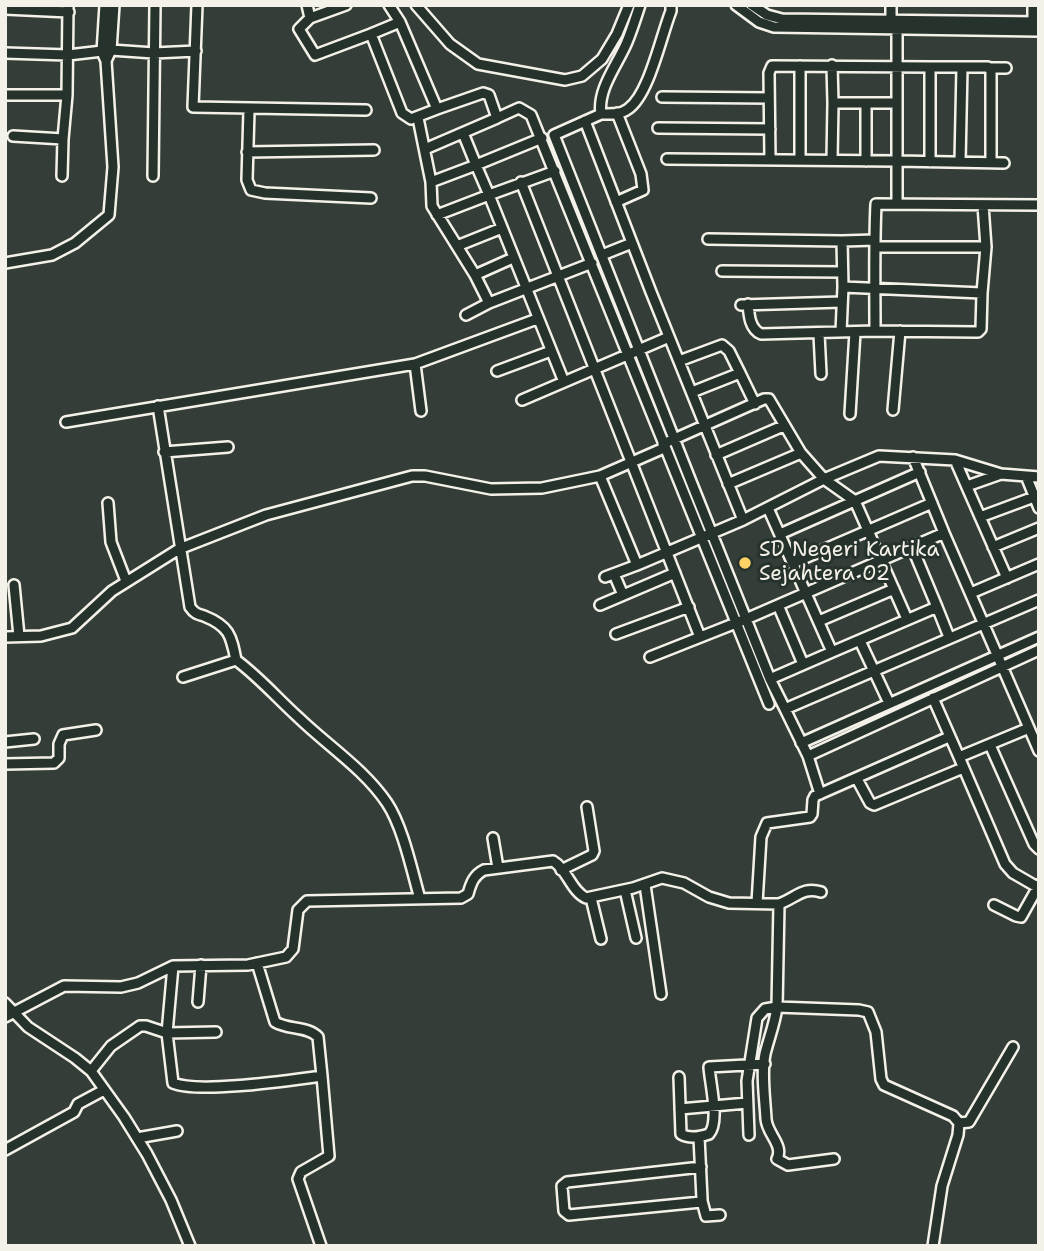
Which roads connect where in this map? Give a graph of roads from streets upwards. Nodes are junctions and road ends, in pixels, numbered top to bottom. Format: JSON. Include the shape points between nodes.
{"nodes":[{"id":1,"x":105,"y":5,"type":"edge"},
{"id":2,"x":114,"y":5,"type":"edge"},
{"id":3,"x":155,"y":5,"type":"edge"},
{"id":4,"x":197,"y":5,"type":"edge"},
{"id":5,"x":307,"y":5,"type":"edge"},
{"id":6,"x":346,"y":5,"type":"edge"},
{"id":7,"x":389,"y":5,"type":"edge"},
{"id":8,"x":416,"y":5,"type":"edge"},
{"id":9,"x":629,"y":5,"type":"edge"},
{"id":10,"x":640,"y":5,"type":"edge"},
{"id":11,"x":671,"y":5,"type":"edge"},
{"id":12,"x":736,"y":5,"type":"edge"},
{"id":13,"x":751,"y":5,"type":"edge"},
{"id":14,"x":891,"y":5,"type":"edge"},
{"id":15,"x":1033,"y":5,"type":"edge"},
{"id":16,"x":5,"y":9,"type":"edge"},
{"id":17,"x":69,"y":9,"type":"edge"},
{"id":18,"x":310,"y":18,"type":"junction"},
{"id":19,"x":401,"y":22,"type":"junction"},
{"id":20,"x":866,"y":24,"type":"junction"},
{"id":21,"x":894,"y":24,"type":"junction"},
{"id":22,"x":1036,"y":27,"type":"edge"},
{"id":23,"x":371,"y":34,"type":"junction"},
{"id":24,"x":196,"y":51,"type":"junction"},
{"id":25,"x":5,"y":53,"type":"edge"},
{"id":26,"x":154,"y":53,"type":"junction"},
{"id":27,"x":107,"y":54,"type":"junction"},
{"id":28,"x":68,"y":55,"type":"junction"},
{"id":29,"x":832,"y":65,"type":"junction"},
{"id":30,"x":800,"y":66,"type":"junction"},
{"id":31,"x":896,"y":66,"type":"junction"},
{"id":32,"x":930,"y":67,"type":"junction"},
{"id":33,"x":962,"y":67,"type":"junction"},
{"id":34,"x":990,"y":68,"type":"junction"},
{"id":35,"x":1006,"y":68,"type":"dead end"},
{"id":36,"x":5,"y":95,"type":"edge"},
{"id":37,"x":67,"y":96,"type":"junction"},
{"id":38,"x":662,"y":97,"type":"dead end"},
{"id":39,"x":769,"y":98,"type":"junction"},
{"id":40,"x":833,"y":103,"type":"junction"},
{"id":41,"x":866,"y":103,"type":"junction"},
{"id":42,"x":897,"y":103,"type":"junction"},
{"id":43,"x":437,"y":109,"type":"junction"},
{"id":44,"x":248,"y":110,"type":"junction"},
{"id":45,"x":366,"y":110,"type":"dead end"},
{"id":46,"x":617,"y":113,"type":"junction"},
{"id":47,"x":601,"y":114,"type":"junction"},
{"id":48,"x":418,"y":118,"type":"junction"},
{"id":49,"x":497,"y":118,"type":"junction"},
{"id":50,"x":585,"y":121,"type":"junction"},
{"id":51,"x":658,"y":128,"type":"dead end"},
{"id":52,"x":770,"y":129,"type":"junction"},
{"id":53,"x":463,"y":134,"type":"junction"},
{"id":54,"x":13,"y":136,"type":"dead end"},
{"id":55,"x":542,"y":138,"type":"junction"},
{"id":56,"x":63,"y":139,"type":"junction"},
{"id":57,"x":425,"y":149,"type":"junction"},
{"id":58,"x":374,"y":150,"type":"dead end"},
{"id":59,"x":247,"y":152,"type":"junction"},
{"id":60,"x":667,"y":159,"type":"dead end"},
{"id":61,"x":770,"y":160,"type":"junction"},
{"id":62,"x":800,"y":160,"type":"junction"},
{"id":63,"x":832,"y":160,"type":"junction"},
{"id":64,"x":866,"y":161,"type":"junction"},
{"id":65,"x":897,"y":161,"type":"junction"},
{"id":66,"x":929,"y":162,"type":"junction"},
{"id":67,"x":960,"y":162,"type":"junction"},
{"id":68,"x":991,"y":162,"type":"junction"},
{"id":69,"x":1004,"y":163,"type":"dead end"},
{"id":70,"x":477,"y":165,"type":"junction"},
{"id":71,"x":555,"y":171,"type":"junction"},
{"id":72,"x":62,"y":176,"type":"dead end"},
{"id":73,"x":153,"y":176,"type":"dead end"},
{"id":74,"x":431,"y":182,"type":"junction"},
{"id":75,"x":521,"y":182,"type":"junction"},
{"id":76,"x":489,"y":195,"type":"junction"},
{"id":77,"x":371,"y":198,"type":"dead end"},
{"id":78,"x":616,"y":202,"type":"junction"},
{"id":79,"x":897,"y":204,"type":"junction"},
{"id":80,"x":983,"y":205,"type":"junction"},
{"id":81,"x":1039,"y":205,"type":"edge"},
{"id":82,"x":438,"y":215,"type":"junction"},
{"id":83,"x":502,"y":228,"type":"junction"},
{"id":84,"x":709,"y":239,"type":"dead end"},
{"id":85,"x":842,"y":241,"type":"junction"},
{"id":86,"x":632,"y":243,"type":"junction"},
{"id":87,"x":875,"y":243,"type":"junction"},
{"id":88,"x":457,"y":246,"type":"junction"},
{"id":89,"x":986,"y":247,"type":"junction"},
{"id":90,"x":602,"y":256,"type":"junction"},
{"id":91,"x":513,"y":258,"type":"junction"},
{"id":92,"x":5,"y":262,"type":"edge"},
{"id":93,"x":592,"y":263,"type":"junction"},
{"id":94,"x":722,"y":271,"type":"dead end"},
{"id":95,"x":842,"y":272,"type":"junction"},
{"id":96,"x":475,"y":275,"type":"junction"},
{"id":97,"x":558,"y":276,"type":"junction"},
{"id":98,"x":843,"y":287,"type":"junction"},
{"id":99,"x":525,"y":289,"type":"junction"},
{"id":100,"x":875,"y":289,"type":"junction"},
{"id":101,"x":982,"y":292,"type":"junction"},
{"id":102,"x":842,"y":302,"type":"junction"},
{"id":103,"x":489,"y":303,"type":"junction"},
{"id":104,"x":466,"y":314,"type":"dead end"},
{"id":105,"x":537,"y":319,"type":"junction"},
{"id":106,"x":875,"y":331,"type":"junction"},
{"id":107,"x":900,"y":331,"type":"junction"},
{"id":108,"x":841,"y":332,"type":"junction"},
{"id":109,"x":855,"y":332,"type":"junction"},
{"id":110,"x":819,"y":334,"type":"junction"},
{"id":111,"x":669,"y":337,"type":"junction"},
{"id":112,"x":551,"y":351,"type":"junction"},
{"id":113,"x":633,"y":353,"type":"junction"},
{"id":114,"x":679,"y":361,"type":"junction"},
{"id":115,"x":415,"y":364,"type":"junction"},
{"id":116,"x":595,"y":369,"type":"junction"},
{"id":117,"x":497,"y":371,"type":"dead end"},
{"id":118,"x":740,"y":373,"type":"junction"},
{"id":119,"x":821,"y":374,"type":"dead end"},
{"id":120,"x":564,"y":382,"type":"junction"},
{"id":121,"x":692,"y":392,"type":"junction"},
{"id":122,"x":522,"y":400,"type":"dead end"},
{"id":123,"x":755,"y":404,"type":"junction"},
{"id":124,"x":158,"y":406,"type":"junction"},
{"id":125,"x":421,"y":411,"type":"dead end"},
{"id":126,"x":893,"y":411,"type":"dead end"},
{"id":127,"x":850,"y":414,"type":"dead end"},
{"id":128,"x":66,"y":422,"type":"dead end"},
{"id":129,"x":705,"y":426,"type":"junction"},
{"id":130,"x":783,"y":426,"type":"junction"},
{"id":131,"x":668,"y":442,"type":"junction"},
{"id":132,"x":228,"y":447,"type":"dead end"},
{"id":133,"x":164,"y":452,"type":"junction"},
{"id":134,"x":801,"y":453,"type":"junction"},
{"id":135,"x":716,"y":455,"type":"junction"},
{"id":136,"x":913,"y":457,"type":"junction"},
{"id":137,"x":955,"y":460,"type":"junction"},
{"id":138,"x":631,"y":461,"type":"junction"},
{"id":139,"x":919,"y":472,"type":"junction"},
{"id":140,"x":1001,"y":474,"type":"junction"},
{"id":141,"x":600,"y":476,"type":"junction"},
{"id":142,"x":1026,"y":476,"type":"junction"},
{"id":143,"x":1039,"y":477,"type":"edge"},
{"id":144,"x":824,"y":479,"type":"junction"},
{"id":145,"x":728,"y":484,"type":"junction"},
{"id":146,"x":967,"y":486,"type":"junction"},
{"id":147,"x":1034,"y":497,"type":"junction"},
{"id":148,"x":855,"y":501,"type":"junction"},
{"id":149,"x":108,"y":503,"type":"dead end"},
{"id":150,"x":932,"y":503,"type":"junction"},
{"id":151,"x":768,"y":508,"type":"junction"},
{"id":152,"x":1039,"y":508,"type":"edge"},
{"id":153,"x":980,"y":517,"type":"junction"},
{"id":154,"x":743,"y":520,"type":"junction"},
{"id":155,"x":1039,"y":528,"type":"edge"},
{"id":156,"x":868,"y":530,"type":"junction"},
{"id":157,"x":944,"y":533,"type":"junction"},
{"id":158,"x":780,"y":534,"type":"junction"},
{"id":159,"x":708,"y":536,"type":"junction"},
{"id":160,"x":912,"y":547,"type":"junction"},
{"id":161,"x":993,"y":547,"type":"junction"},
{"id":162,"x":179,"y":549,"type":"junction"},
{"id":163,"x":667,"y":553,"type":"junction"},
{"id":164,"x":881,"y":560,"type":"junction"},
{"id":165,"x":793,"y":563,"type":"junction"},
{"id":166,"x":1039,"y":564,"type":"edge"},
{"id":167,"x":638,"y":565,"type":"junction"},
{"id":168,"x":675,"y":573,"type":"junction"},
{"id":169,"x":1007,"y":578,"type":"junction"},
{"id":170,"x":126,"y":581,"type":"junction"},
{"id":171,"x":14,"y":585,"type":"dead end"},
{"id":172,"x":894,"y":589,"type":"junction"},
{"id":173,"x":807,"y":593,"type":"junction"},
{"id":174,"x":971,"y":593,"type":"junction"},
{"id":175,"x":623,"y":595,"type":"junction"},
{"id":176,"x":1039,"y":600,"type":"edge"},
{"id":177,"x":600,"y":605,"type":"dead end"},
{"id":178,"x":778,"y":605,"type":"junction"},
{"id":179,"x":689,"y":607,"type":"junction"},
{"id":180,"x":937,"y":607,"type":"junction"},
{"id":181,"x":746,"y":619,"type":"junction"},
{"id":182,"x":907,"y":619,"type":"junction"},
{"id":183,"x":819,"y":621,"type":"junction"},
{"id":184,"x":984,"y":622,"type":"junction"},
{"id":185,"x":735,"y":623,"type":"junction"},
{"id":186,"x":615,"y":634,"type":"dead end"},
{"id":187,"x":19,"y":636,"type":"junction"},
{"id":188,"x":5,"y":637,"type":"edge"},
{"id":189,"x":701,"y":637,"type":"junction"},
{"id":190,"x":949,"y":637,"type":"junction"},
{"id":191,"x":1039,"y":637,"type":"edge"},
{"id":192,"x":860,"y":641,"type":"junction"},
{"id":193,"x":1039,"y":650,"type":"edge"},
{"id":194,"x":832,"y":652,"type":"junction"},
{"id":195,"x":999,"y":656,"type":"junction"},
{"id":196,"x":650,"y":657,"type":"dead end"},
{"id":197,"x":236,"y":660,"type":"junction"},
{"id":198,"x":803,"y":664,"type":"junction"},
{"id":199,"x":1003,"y":667,"type":"junction"},
{"id":200,"x":874,"y":670,"type":"junction"},
{"id":201,"x":183,"y":677,"type":"dead end"},
{"id":202,"x":770,"y":679,"type":"junction"},
{"id":203,"x":933,"y":698,"type":"junction"},
{"id":204,"x":889,"y":703,"type":"junction"},
{"id":205,"x":769,"y":704,"type":"dead end"},
{"id":206,"x":785,"y":709,"type":"junction"},
{"id":207,"x":96,"y":730,"type":"dead end"},
{"id":208,"x":1033,"y":731,"type":"edge"},
{"id":209,"x":949,"y":737,"type":"junction"},
{"id":210,"x":34,"y":739,"type":"dead end"},
{"id":211,"x":5,"y":742,"type":"edge"},
{"id":212,"x":801,"y":743,"type":"junction"},
{"id":213,"x":989,"y":745,"type":"junction"},
{"id":214,"x":1039,"y":751,"type":"edge"},
{"id":215,"x":808,"y":756,"type":"junction"},
{"id":216,"x":959,"y":757,"type":"junction"},
{"id":217,"x":5,"y":764,"type":"edge"},
{"id":218,"x":963,"y":768,"type":"junction"},
{"id":219,"x":857,"y":779,"type":"junction"},
{"id":220,"x":820,"y":794,"type":"junction"},
{"id":221,"x":587,"y":807,"type":"dead end"},
{"id":222,"x":493,"y":838,"type":"dead end"},
{"id":223,"x":1039,"y":849,"type":"edge"},
{"id":224,"x":498,"y":868,"type":"junction"},
{"id":225,"x":561,"y":870,"type":"junction"},
{"id":226,"x":645,"y":885,"type":"junction"},
{"id":227,"x":1038,"y":887,"type":"edge"},
{"id":228,"x":625,"y":890,"type":"junction"},
{"id":229,"x":821,"y":892,"type":"dead end"},
{"id":230,"x":591,"y":898,"type":"junction"},
{"id":231,"x":420,"y":899,"type":"junction"},
{"id":232,"x":757,"y":903,"type":"junction"},
{"id":233,"x":779,"y":904,"type":"junction"},
{"id":234,"x":994,"y":905,"type":"dead end"},
{"id":235,"x":636,"y":938,"type":"dead end"},
{"id":236,"x":601,"y":939,"type":"dead end"},
{"id":237,"x":257,"y":963,"type":"junction"},
{"id":238,"x":201,"y":965,"type":"junction"},
{"id":239,"x":173,"y":966,"type":"junction"},
{"id":240,"x":661,"y":994,"type":"dead end"},
{"id":241,"x":198,"y":1002,"type":"dead end"},
{"id":242,"x":5,"y":1003,"type":"edge"},
{"id":243,"x":778,"y":1006,"type":"junction"},
{"id":244,"x":9,"y":1014,"type":"edge"},
{"id":245,"x":216,"y":1032,"type":"dead end"},
{"id":246,"x":167,"y":1033,"type":"junction"},
{"id":247,"x":1013,"y":1046,"type":"dead end"},
{"id":248,"x":748,"y":1064,"type":"junction"},
{"id":249,"x":765,"y":1064,"type":"junction"},
{"id":250,"x":91,"y":1071,"type":"junction"},
{"id":251,"x":322,"y":1076,"type":"junction"},
{"id":252,"x":679,"y":1077,"type":"dead end"},
{"id":253,"x":104,"y":1090,"type":"junction"},
{"id":254,"x":747,"y":1103,"type":"junction"},
{"id":255,"x":713,"y":1105,"type":"junction"},
{"id":256,"x":680,"y":1109,"type":"junction"},
{"id":257,"x":959,"y":1123,"type":"junction"},
{"id":258,"x":177,"y":1131,"type":"dead end"},
{"id":259,"x":748,"y":1135,"type":"dead end"},
{"id":260,"x":699,"y":1137,"type":"junction"},
{"id":261,"x":137,"y":1139,"type":"junction"},
{"id":262,"x":5,"y":1150,"type":"edge"},
{"id":263,"x":834,"y":1159,"type":"dead end"},
{"id":264,"x":701,"y":1167,"type":"junction"},
{"id":265,"x":702,"y":1201,"type":"junction"},
{"id":266,"x":720,"y":1215,"type":"dead end"},
{"id":267,"x":190,"y":1246,"type":"edge"},
{"id":268,"x":321,"y":1246,"type":"edge"},
{"id":269,"x":933,"y":1246,"type":"edge"}],
"edges":[{"from":1,"to":27,"type":"street"},
{"from":2,"to":27,"type":"street"},
{"from":3,"to":26,"type":"street"},
{"from":4,"to":24,"type":"street"},
{"from":5,"to":18,"type":"street"},
{"from":6,"to":18,"type":"street"},
{"from":7,"to":19,"type":"street"},
{"from":8,"to":9,"type":"street","via":[[450,44],[478,64],[565,80],[582,76],[602,60]]},
{"from":10,"to":47,"type":"street","via":[[599,105]]},
{"from":11,"to":46,"type":"street","via":[[651,71],[635,102]]},
{"from":12,"to":20,"type":"street","via":[[774,27]]},
{"from":13,"to":20,"type":"street","via":[[782,19]]},
{"from":14,"to":21,"type":"street"},
{"from":15,"to":22,"type":"street"},
{"from":16,"to":17,"type":"street"},
{"from":17,"to":28,"type":"street"},
{"from":18,"to":23,"type":"street","via":[[299,29],[315,55]]},
{"from":19,"to":23,"type":"street"},
{"from":19,"to":43,"type":"street"},
{"from":20,"to":21,"type":"street"},
{"from":21,"to":22,"type":"street"},
{"from":21,"to":31,"type":"street"},
{"from":23,"to":48,"type":"street","via":[[402,114]]},
{"from":24,"to":26,"type":"street"},
{"from":24,"to":44,"type":"street","via":[[193,107]]},
{"from":25,"to":28,"type":"street"},
{"from":26,"to":27,"type":"street"},
{"from":26,"to":73,"type":"street"},
{"from":27,"to":28,"type":"street"},
{"from":27,"to":92,"type":"street","via":[[113,167],[109,215],[52,255]]},
{"from":28,"to":37,"type":"street"},
{"from":29,"to":30,"type":"street"},
{"from":29,"to":31,"type":"street"},
{"from":29,"to":40,"type":"street"},
{"from":30,"to":39,"type":"street","via":[[771,68]]},
{"from":30,"to":62,"type":"street"},
{"from":31,"to":32,"type":"street"},
{"from":31,"to":42,"type":"street"},
{"from":32,"to":33,"type":"street"},
{"from":32,"to":66,"type":"street"},
{"from":33,"to":34,"type":"street"},
{"from":33,"to":67,"type":"street"},
{"from":34,"to":35,"type":"street"},
{"from":34,"to":68,"type":"street"},
{"from":36,"to":37,"type":"street"},
{"from":37,"to":56,"type":"street"},
{"from":38,"to":39,"type":"street"},
{"from":39,"to":52,"type":"street"},
{"from":40,"to":41,"type":"street"},
{"from":40,"to":63,"type":"street"},
{"from":41,"to":42,"type":"street"},
{"from":41,"to":64,"type":"street"},
{"from":42,"to":65,"type":"street"},
{"from":43,"to":48,"type":"street"},
{"from":43,"to":49,"type":"street","via":[[483,93]]},
{"from":44,"to":45,"type":"street"},
{"from":44,"to":59,"type":"street"},
{"from":46,"to":47,"type":"street"},
{"from":46,"to":78,"type":"street","via":[[643,190]]},
{"from":47,"to":50,"type":"street"},
{"from":48,"to":57,"type":"street"},
{"from":49,"to":53,"type":"street"},
{"from":49,"to":55,"type":"street","via":[[523,108]]},
{"from":50,"to":78,"type":"street"},
{"from":50,"to":90,"type":"street","via":[[554,135]]},
{"from":51,"to":52,"type":"street"},
{"from":52,"to":61,"type":"street"},
{"from":53,"to":57,"type":"street"},
{"from":53,"to":70,"type":"street"},
{"from":54,"to":56,"type":"street"},
{"from":55,"to":70,"type":"street"},
{"from":55,"to":71,"type":"street"},
{"from":56,"to":72,"type":"street"},
{"from":57,"to":74,"type":"street"},
{"from":58,"to":59,"type":"street"},
{"from":59,"to":77,"type":"street","via":[[248,186],[255,192]]},
{"from":60,"to":61,"type":"street"},
{"from":61,"to":62,"type":"street"},
{"from":62,"to":63,"type":"street"},
{"from":63,"to":64,"type":"street"},
{"from":64,"to":65,"type":"street"},
{"from":65,"to":66,"type":"street"},
{"from":65,"to":79,"type":"street"},
{"from":66,"to":67,"type":"street"},
{"from":67,"to":68,"type":"street"},
{"from":68,"to":69,"type":"street"},
{"from":70,"to":74,"type":"street"},
{"from":70,"to":76,"type":"street"},
{"from":71,"to":75,"type":"street"},
{"from":71,"to":93,"type":"street"},
{"from":74,"to":82,"type":"street","via":[[431,203]]},
{"from":75,"to":76,"type":"street"},
{"from":75,"to":97,"type":"street"},
{"from":76,"to":82,"type":"street"},
{"from":76,"to":83,"type":"street"},
{"from":78,"to":86,"type":"street"},
{"from":79,"to":80,"type":"street"},
{"from":79,"to":87,"type":"street","via":[[876,204]]},
{"from":80,"to":81,"type":"street"},
{"from":80,"to":89,"type":"street"},
{"from":82,"to":88,"type":"street"},
{"from":83,"to":88,"type":"street"},
{"from":83,"to":91,"type":"street"},
{"from":84,"to":85,"type":"street"},
{"from":85,"to":87,"type":"street"},
{"from":85,"to":95,"type":"street"},
{"from":86,"to":90,"type":"street"},
{"from":86,"to":111,"type":"street"},
{"from":87,"to":89,"type":"street"},
{"from":87,"to":100,"type":"street"},
{"from":88,"to":96,"type":"street"},
{"from":89,"to":101,"type":"street"},
{"from":90,"to":113,"type":"street"},
{"from":91,"to":96,"type":"street"},
{"from":91,"to":99,"type":"street"},
{"from":93,"to":97,"type":"street"},
{"from":93,"to":113,"type":"street"},
{"from":94,"to":95,"type":"street"},
{"from":95,"to":98,"type":"street"},
{"from":96,"to":103,"type":"street"},
{"from":97,"to":99,"type":"street"},
{"from":97,"to":116,"type":"street"},
{"from":98,"to":100,"type":"street"},
{"from":98,"to":102,"type":"street"},
{"from":99,"to":103,"type":"street"},
{"from":99,"to":105,"type":"street"},
{"from":100,"to":101,"type":"street"},
{"from":100,"to":106,"type":"street"},
{"from":101,"to":107,"type":"street","via":[[980,331]]},
{"from":102,"to":108,"type":"street"},
{"from":102,"to":110,"type":"street","via":[[745,304],[757,332],[768,336]]},
{"from":103,"to":104,"type":"street"},
{"from":105,"to":112,"type":"street"},
{"from":105,"to":115,"type":"street"},
{"from":106,"to":107,"type":"street"},
{"from":106,"to":109,"type":"street"},
{"from":107,"to":126,"type":"street"},
{"from":108,"to":109,"type":"street"},
{"from":108,"to":110,"type":"street"},
{"from":109,"to":127,"type":"street"},
{"from":110,"to":119,"type":"street"},
{"from":111,"to":113,"type":"street"},
{"from":111,"to":114,"type":"street"},
{"from":112,"to":117,"type":"street"},
{"from":112,"to":120,"type":"street"},
{"from":113,"to":116,"type":"street"},
{"from":113,"to":131,"type":"street"},
{"from":113,"to":131,"type":"street"},
{"from":114,"to":118,"type":"street","via":[[722,345]]},
{"from":114,"to":121,"type":"street"},
{"from":115,"to":124,"type":"street"},
{"from":115,"to":125,"type":"street"},
{"from":116,"to":120,"type":"street"},
{"from":116,"to":138,"type":"street"},
{"from":118,"to":121,"type":"street"},
{"from":118,"to":123,"type":"street"},
{"from":120,"to":122,"type":"street"},
{"from":121,"to":129,"type":"street"},
{"from":123,"to":129,"type":"street"},
{"from":123,"to":130,"type":"street","via":[[769,399]]},
{"from":124,"to":128,"type":"street"},
{"from":124,"to":133,"type":"street"},
{"from":129,"to":131,"type":"street"},
{"from":129,"to":135,"type":"street"},
{"from":130,"to":134,"type":"street"},
{"from":130,"to":135,"type":"street"},
{"from":131,"to":138,"type":"street"},
{"from":131,"to":159,"type":"street"},
{"from":131,"to":159,"type":"street"},
{"from":132,"to":133,"type":"street"},
{"from":133,"to":162,"type":"street"},
{"from":134,"to":144,"type":"street"},
{"from":134,"to":145,"type":"street"},
{"from":135,"to":145,"type":"street"},
{"from":136,"to":137,"type":"street"},
{"from":136,"to":139,"type":"street"},
{"from":136,"to":144,"type":"street","via":[[874,457]]},
{"from":137,"to":140,"type":"street"},
{"from":137,"to":146,"type":"street"},
{"from":138,"to":141,"type":"street"},
{"from":138,"to":163,"type":"street"},
{"from":139,"to":148,"type":"street"},
{"from":139,"to":150,"type":"street"},
{"from":140,"to":142,"type":"street"},
{"from":140,"to":146,"type":"street"},
{"from":141,"to":162,"type":"street","via":[[518,490],[425,476],[404,478],[266,515]]},
{"from":141,"to":167,"type":"street"},
{"from":142,"to":143,"type":"street"},
{"from":142,"to":147,"type":"street"},
{"from":144,"to":148,"type":"street"},
{"from":144,"to":151,"type":"street"},
{"from":145,"to":154,"type":"street"},
{"from":146,"to":153,"type":"street"},
{"from":147,"to":152,"type":"street"},
{"from":147,"to":153,"type":"street"},
{"from":148,"to":156,"type":"street"},
{"from":148,"to":158,"type":"street"},
{"from":149,"to":170,"type":"street","via":[[111,542]]},
{"from":150,"to":156,"type":"street"},
{"from":150,"to":157,"type":"street"},
{"from":151,"to":154,"type":"street"},
{"from":151,"to":158,"type":"street"},
{"from":153,"to":161,"type":"street"},
{"from":154,"to":159,"type":"street"},
{"from":155,"to":161,"type":"street"},
{"from":156,"to":164,"type":"street"},
{"from":156,"to":165,"type":"street"},
{"from":157,"to":160,"type":"street"},
{"from":157,"to":174,"type":"street"},
{"from":158,"to":165,"type":"street"},
{"from":159,"to":163,"type":"street"},
{"from":159,"to":181,"type":"street"},
{"from":159,"to":185,"type":"street"},
{"from":160,"to":164,"type":"street"},
{"from":160,"to":180,"type":"street"},
{"from":161,"to":169,"type":"street"},
{"from":162,"to":170,"type":"street"},
{"from":162,"to":197,"type":"street","via":[[190,607],[228,631]]},
{"from":163,"to":167,"type":"street"},
{"from":163,"to":168,"type":"street"},
{"from":164,"to":172,"type":"street"},
{"from":164,"to":173,"type":"street"},
{"from":165,"to":173,"type":"street"},
{"from":166,"to":169,"type":"street"},
{"from":167,"to":175,"type":"street","via":[[610,576]]},
{"from":168,"to":175,"type":"street"},
{"from":168,"to":179,"type":"street"},
{"from":169,"to":174,"type":"street"},
{"from":170,"to":187,"type":"street","via":[[72,628]]},
{"from":171,"to":187,"type":"street"},
{"from":172,"to":182,"type":"street"},
{"from":172,"to":183,"type":"street"},
{"from":173,"to":178,"type":"street"},
{"from":173,"to":183,"type":"street"},
{"from":174,"to":184,"type":"street"},
{"from":175,"to":177,"type":"street"},
{"from":176,"to":184,"type":"street"},
{"from":178,"to":181,"type":"street"},
{"from":178,"to":198,"type":"street"},
{"from":179,"to":186,"type":"street"},
{"from":179,"to":189,"type":"street"},
{"from":180,"to":182,"type":"street"},
{"from":180,"to":190,"type":"street"},
{"from":181,"to":185,"type":"street"},
{"from":181,"to":202,"type":"street"},
{"from":182,"to":192,"type":"street"},
{"from":183,"to":194,"type":"street"},
{"from":184,"to":190,"type":"street"},
{"from":184,"to":195,"type":"street"},
{"from":185,"to":189,"type":"street"},
{"from":185,"to":205,"type":"street"},
{"from":187,"to":188,"type":"street"},
{"from":189,"to":196,"type":"street"},
{"from":190,"to":200,"type":"street"},
{"from":191,"to":195,"type":"street"},
{"from":192,"to":194,"type":"street"},
{"from":192,"to":200,"type":"street"},
{"from":193,"to":199,"type":"street"},
{"from":194,"to":198,"type":"street"},
{"from":195,"to":199,"type":"street"},
{"from":195,"to":204,"type":"street"},
{"from":197,"to":201,"type":"street"},
{"from":197,"to":231,"type":"street","via":[[348,760],[387,803]]},
{"from":198,"to":202,"type":"street"},
{"from":199,"to":203,"type":"street"},
{"from":199,"to":208,"type":"street"},
{"from":200,"to":204,"type":"street"},
{"from":200,"to":206,"type":"street"},
{"from":202,"to":206,"type":"street"},
{"from":203,"to":209,"type":"street"},
{"from":203,"to":215,"type":"street"},
{"from":204,"to":212,"type":"street"},
{"from":206,"to":212,"type":"street"},
{"from":207,"to":217,"type":"street","via":[[63,735],[54,764]]},
{"from":208,"to":213,"type":"street"},
{"from":208,"to":214,"type":"street"},
{"from":209,"to":216,"type":"street"},
{"from":209,"to":219,"type":"street"},
{"from":210,"to":211,"type":"street"},
{"from":212,"to":215,"type":"street"},
{"from":213,"to":216,"type":"street"},
{"from":213,"to":223,"type":"street"},
{"from":215,"to":220,"type":"street"},
{"from":216,"to":218,"type":"street"},
{"from":218,"to":219,"type":"street","via":[[874,805]]},
{"from":218,"to":227,"type":"street","via":[[1005,864]]},
{"from":219,"to":220,"type":"street"},
{"from":220,"to":232,"type":"street","via":[[813,800],[810,817],[764,826]]},
{"from":221,"to":225,"type":"street","via":[[594,851]]},
{"from":222,"to":224,"type":"street"},
{"from":224,"to":225,"type":"street","via":[[550,861]]},
{"from":224,"to":231,"type":"street","via":[[477,873],[466,897]]},
{"from":225,"to":230,"type":"street","via":[[583,898]]},
{"from":226,"to":228,"type":"street"},
{"from":226,"to":232,"type":"street","via":[[668,879],[719,900]]},
{"from":226,"to":240,"type":"street"},
{"from":227,"to":234,"type":"street","via":[[1021,916]]},
{"from":228,"to":230,"type":"street"},
{"from":228,"to":235,"type":"street"},
{"from":229,"to":233,"type":"street","via":[[810,889]]},
{"from":230,"to":236,"type":"street"},
{"from":231,"to":237,"type":"street","via":[[307,901],[298,911],[289,955]]},
{"from":232,"to":233,"type":"street"},
{"from":233,"to":243,"type":"street"},
{"from":237,"to":238,"type":"street"},
{"from":237,"to":251,"type":"street","via":[[275,1022],[318,1037]]},
{"from":238,"to":239,"type":"street"},
{"from":238,"to":241,"type":"street"},
{"from":239,"to":244,"type":"street","via":[[129,986],[64,986]]},
{"from":239,"to":246,"type":"street"},
{"from":242,"to":244,"type":"street"},
{"from":243,"to":248,"type":"street","via":[[758,1014]]},
{"from":243,"to":249,"type":"street"},
{"from":243,"to":257,"type":"street","via":[[868,1012],[876,1032],[884,1085],[953,1116]]},
{"from":244,"to":250,"type":"street"},
{"from":245,"to":246,"type":"street"},
{"from":246,"to":250,"type":"street","via":[[140,1026],[111,1046]]},
{"from":246,"to":251,"type":"street","via":[[172,1079],[178,1085]]},
{"from":247,"to":257,"type":"street","via":[[969,1122]]},
{"from":248,"to":249,"type":"street"},
{"from":248,"to":254,"type":"street"},
{"from":248,"to":255,"type":"street","via":[[709,1067]]},
{"from":249,"to":263,"type":"street","via":[[766,1124],[779,1147],[777,1159],[788,1166]]},
{"from":250,"to":253,"type":"street"},
{"from":251,"to":268,"type":"street","via":[[330,1156],[300,1172],[298,1179]]},
{"from":252,"to":256,"type":"street"},
{"from":253,"to":261,"type":"street"},
{"from":253,"to":262,"type":"street"},
{"from":254,"to":255,"type":"street"},
{"from":254,"to":259,"type":"street"},
{"from":255,"to":256,"type":"street"},
{"from":255,"to":260,"type":"street","via":[[712,1131]]},
{"from":256,"to":260,"type":"street","via":[[681,1134]]},
{"from":257,"to":269,"type":"street","via":[[942,1186]]},
{"from":258,"to":261,"type":"street"},
{"from":260,"to":264,"type":"street"},
{"from":261,"to":267,"type":"street"},
{"from":264,"to":265,"type":"street"},
{"from":264,"to":265,"type":"street","via":[[562,1186],[564,1211],[569,1215]]},
{"from":265,"to":266,"type":"street","via":[[706,1216]]}]}
